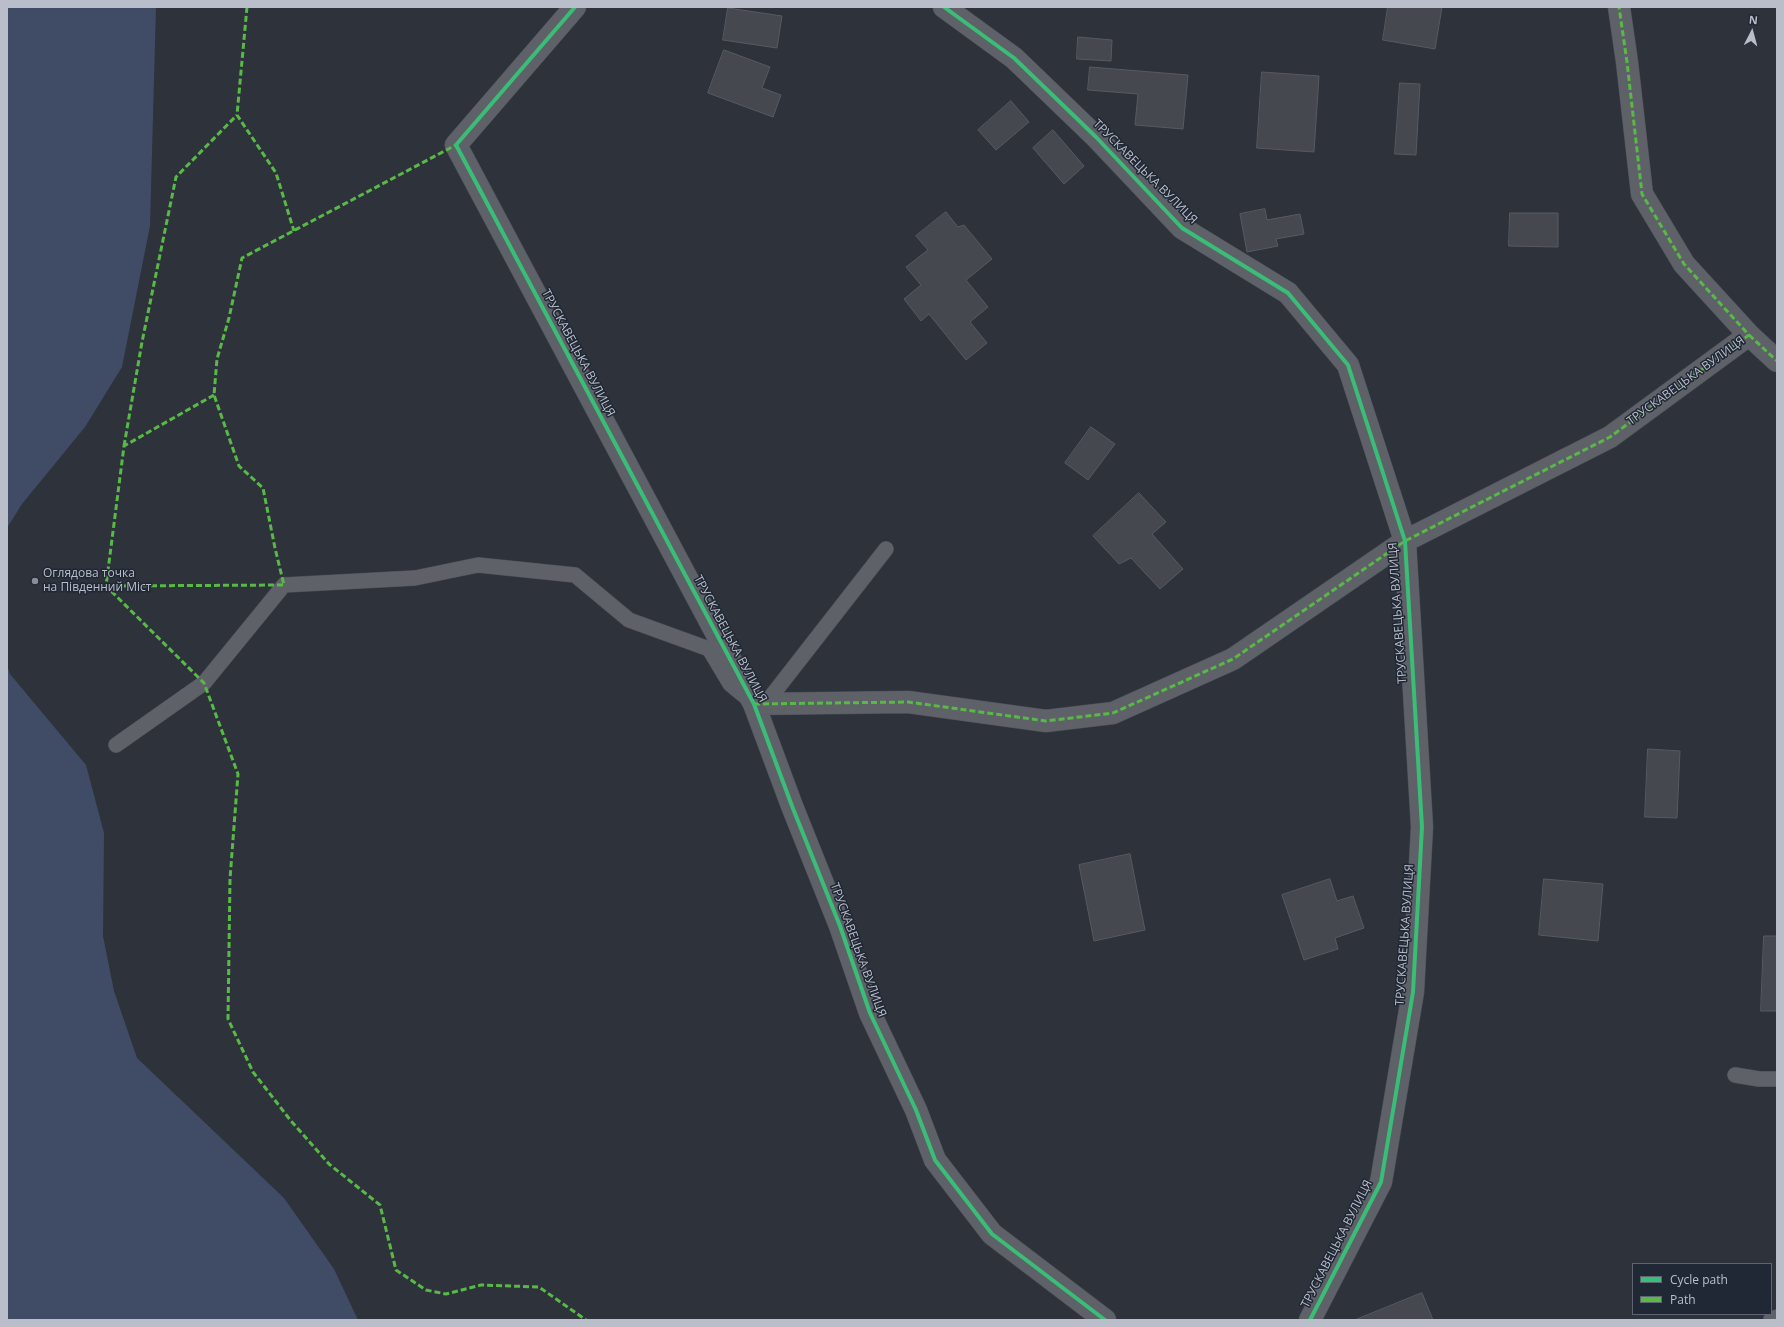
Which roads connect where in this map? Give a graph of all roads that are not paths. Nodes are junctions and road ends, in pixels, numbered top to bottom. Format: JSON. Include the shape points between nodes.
{"nodes":[{"id":1,"x":575,"y":7,"type":"edge"},
{"id":2,"x":944,"y":7,"type":"edge"},
{"id":3,"x":1619,"y":7,"type":"edge"},
{"id":4,"x":1749,"y":335,"type":"junction"},
{"id":5,"x":1777,"y":361,"type":"edge"},
{"id":6,"x":1404,"y":541,"type":"junction"},
{"id":7,"x":886,"y":549,"type":"dead end"},
{"id":8,"x":760,"y":704,"type":"junction"},
{"id":9,"x":116,"y":745,"type":"dead end"},
{"id":10,"x":1735,"y":1075,"type":"dead end"},
{"id":11,"x":1777,"y":1079,"type":"edge"},
{"id":12,"x":1105,"y":1320,"type":"edge"},
{"id":13,"x":1310,"y":1320,"type":"edge"}],
"edges":[{"from":1,"to":8,"type":"street","name":"ТРУСКАВЕЦЬКА ВУЛИЦЯ","via":[[456,144]]},
{"from":2,"to":6,"type":"street","name":"ТРУСКАВЕЦЬКА ВУЛИЦЯ","via":[[1014,58],[1096,137],[1182,228],[1288,293],[1348,365]]},
{"from":3,"to":4,"type":"street","name":"ТРУСКАВЕЦЬКА ВУЛИЦЯ","via":[[1642,194],[1684,264]]},
{"from":4,"to":5,"type":"street"},
{"from":4,"to":6,"type":"street","name":"ТРУСКАВЕЦЬКА ВУЛИЦЯ","via":[[1610,437]]},
{"from":6,"to":8,"type":"street","name":"ТРУСКАВЕЦЬКА ВУЛИЦЯ","via":[[1233,660],[1113,713],[1046,721],[908,702]]},
{"from":6,"to":13,"type":"street","name":"ТРУСКАВЕЦЬКА ВУЛИЦЯ","via":[[1422,827],[1412,992],[1381,1182]]},
{"from":7,"to":8,"type":"lane"},
{"from":8,"to":9,"type":"lane","via":[[730,684],[709,649],[629,620],[575,575],[478,565],[415,578],[284,585],[204,683]]},
{"from":8,"to":12,"type":"street","name":"ТРУСКАВЕЦЬКА ВУЛИЦЯ","via":[[792,806],[840,926],[870,1013],[916,1110],[935,1160],[992,1234]]},
{"from":10,"to":11,"type":"lane"}]}
